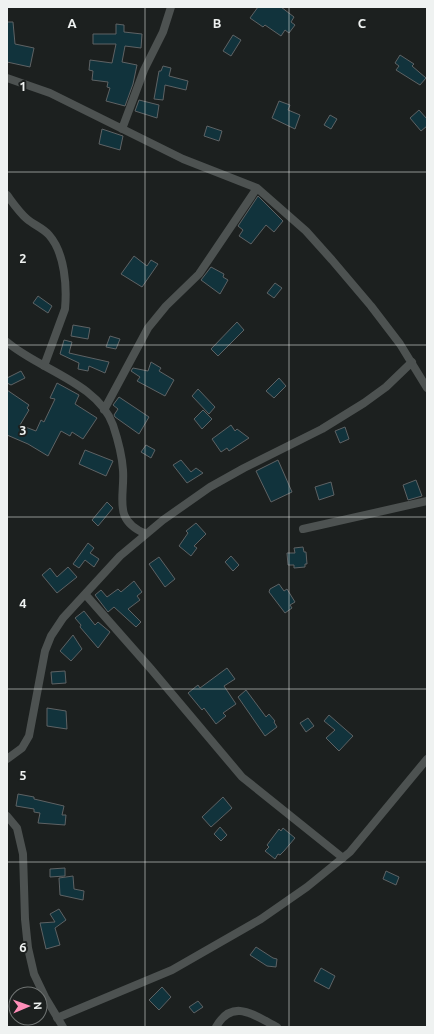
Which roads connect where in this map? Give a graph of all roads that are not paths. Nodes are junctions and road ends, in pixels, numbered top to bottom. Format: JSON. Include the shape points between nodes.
{"nodes":[{"id":1,"x":171,"y":7,"type":"edge"},
{"id":2,"x":7,"y":78,"type":"edge"},
{"id":3,"x":122,"y":129,"type":"junction"},
{"id":4,"x":257,"y":188,"type":"junction"},
{"id":5,"x":7,"y":195,"type":"edge"},
{"id":6,"x":7,"y":342,"type":"edge"},
{"id":7,"x":412,"y":362,"type":"junction"},
{"id":8,"x":44,"y":366,"type":"junction"},
{"id":9,"x":427,"y":388,"type":"edge"},
{"id":10,"x":104,"y":410,"type":"junction"},
{"id":11,"x":427,"y":501,"type":"edge"},
{"id":12,"x":303,"y":529,"type":"dead end"},
{"id":13,"x":146,"y":534,"type":"junction"},
{"id":14,"x":85,"y":594,"type":"junction"},
{"id":15,"x":7,"y":759,"type":"edge"},
{"id":16,"x":427,"y":759,"type":"edge"},
{"id":17,"x":7,"y":816,"type":"edge"},
{"id":18,"x":343,"y":858,"type":"junction"},
{"id":19,"x":57,"y":1018,"type":"junction"},
{"id":20,"x":63,"y":1027,"type":"edge"},
{"id":21,"x":216,"y":1027,"type":"edge"},
{"id":22,"x":277,"y":1027,"type":"edge"}],
"edges":[{"from":1,"to":3,"type":"street"},
{"from":2,"to":3,"type":"street","via":[[50,93]]},
{"from":3,"to":4,"type":"street","via":[[183,159]]},
{"from":4,"to":7,"type":"street","via":[[306,231],[372,306]]},
{"from":4,"to":10,"type":"street","via":[[199,274],[166,306],[148,328]]},
{"from":5,"to":8,"type":"street","via":[[28,220],[50,236],[60,256],[65,309]]},
{"from":6,"to":8,"type":"street"},
{"from":7,"to":9,"type":"street"},
{"from":7,"to":13,"type":"street","via":[[386,387],[364,403],[322,429],[210,487]]},
{"from":8,"to":10,"type":"street","via":[[80,387]]},
{"from":10,"to":13,"type":"street","via":[[112,424],[120,451],[123,470],[123,512],[127,523]]},
{"from":11,"to":12,"type":"street"},
{"from":13,"to":14,"type":"street","via":[[120,556]]},
{"from":14,"to":15,"type":"street","via":[[51,636],[45,651],[30,736],[22,748]]},
{"from":14,"to":18,"type":"street","via":[[242,777]]},
{"from":16,"to":18,"type":"street"},
{"from":17,"to":19,"type":"street","via":[[17,828],[23,854],[24,919],[34,974]]},
{"from":18,"to":19,"type":"street","via":[[300,892],[226,941],[172,970]]},
{"from":19,"to":20,"type":"street"},
{"from":21,"to":22,"type":"street","via":[[225,1015],[238,1010]]}]}
